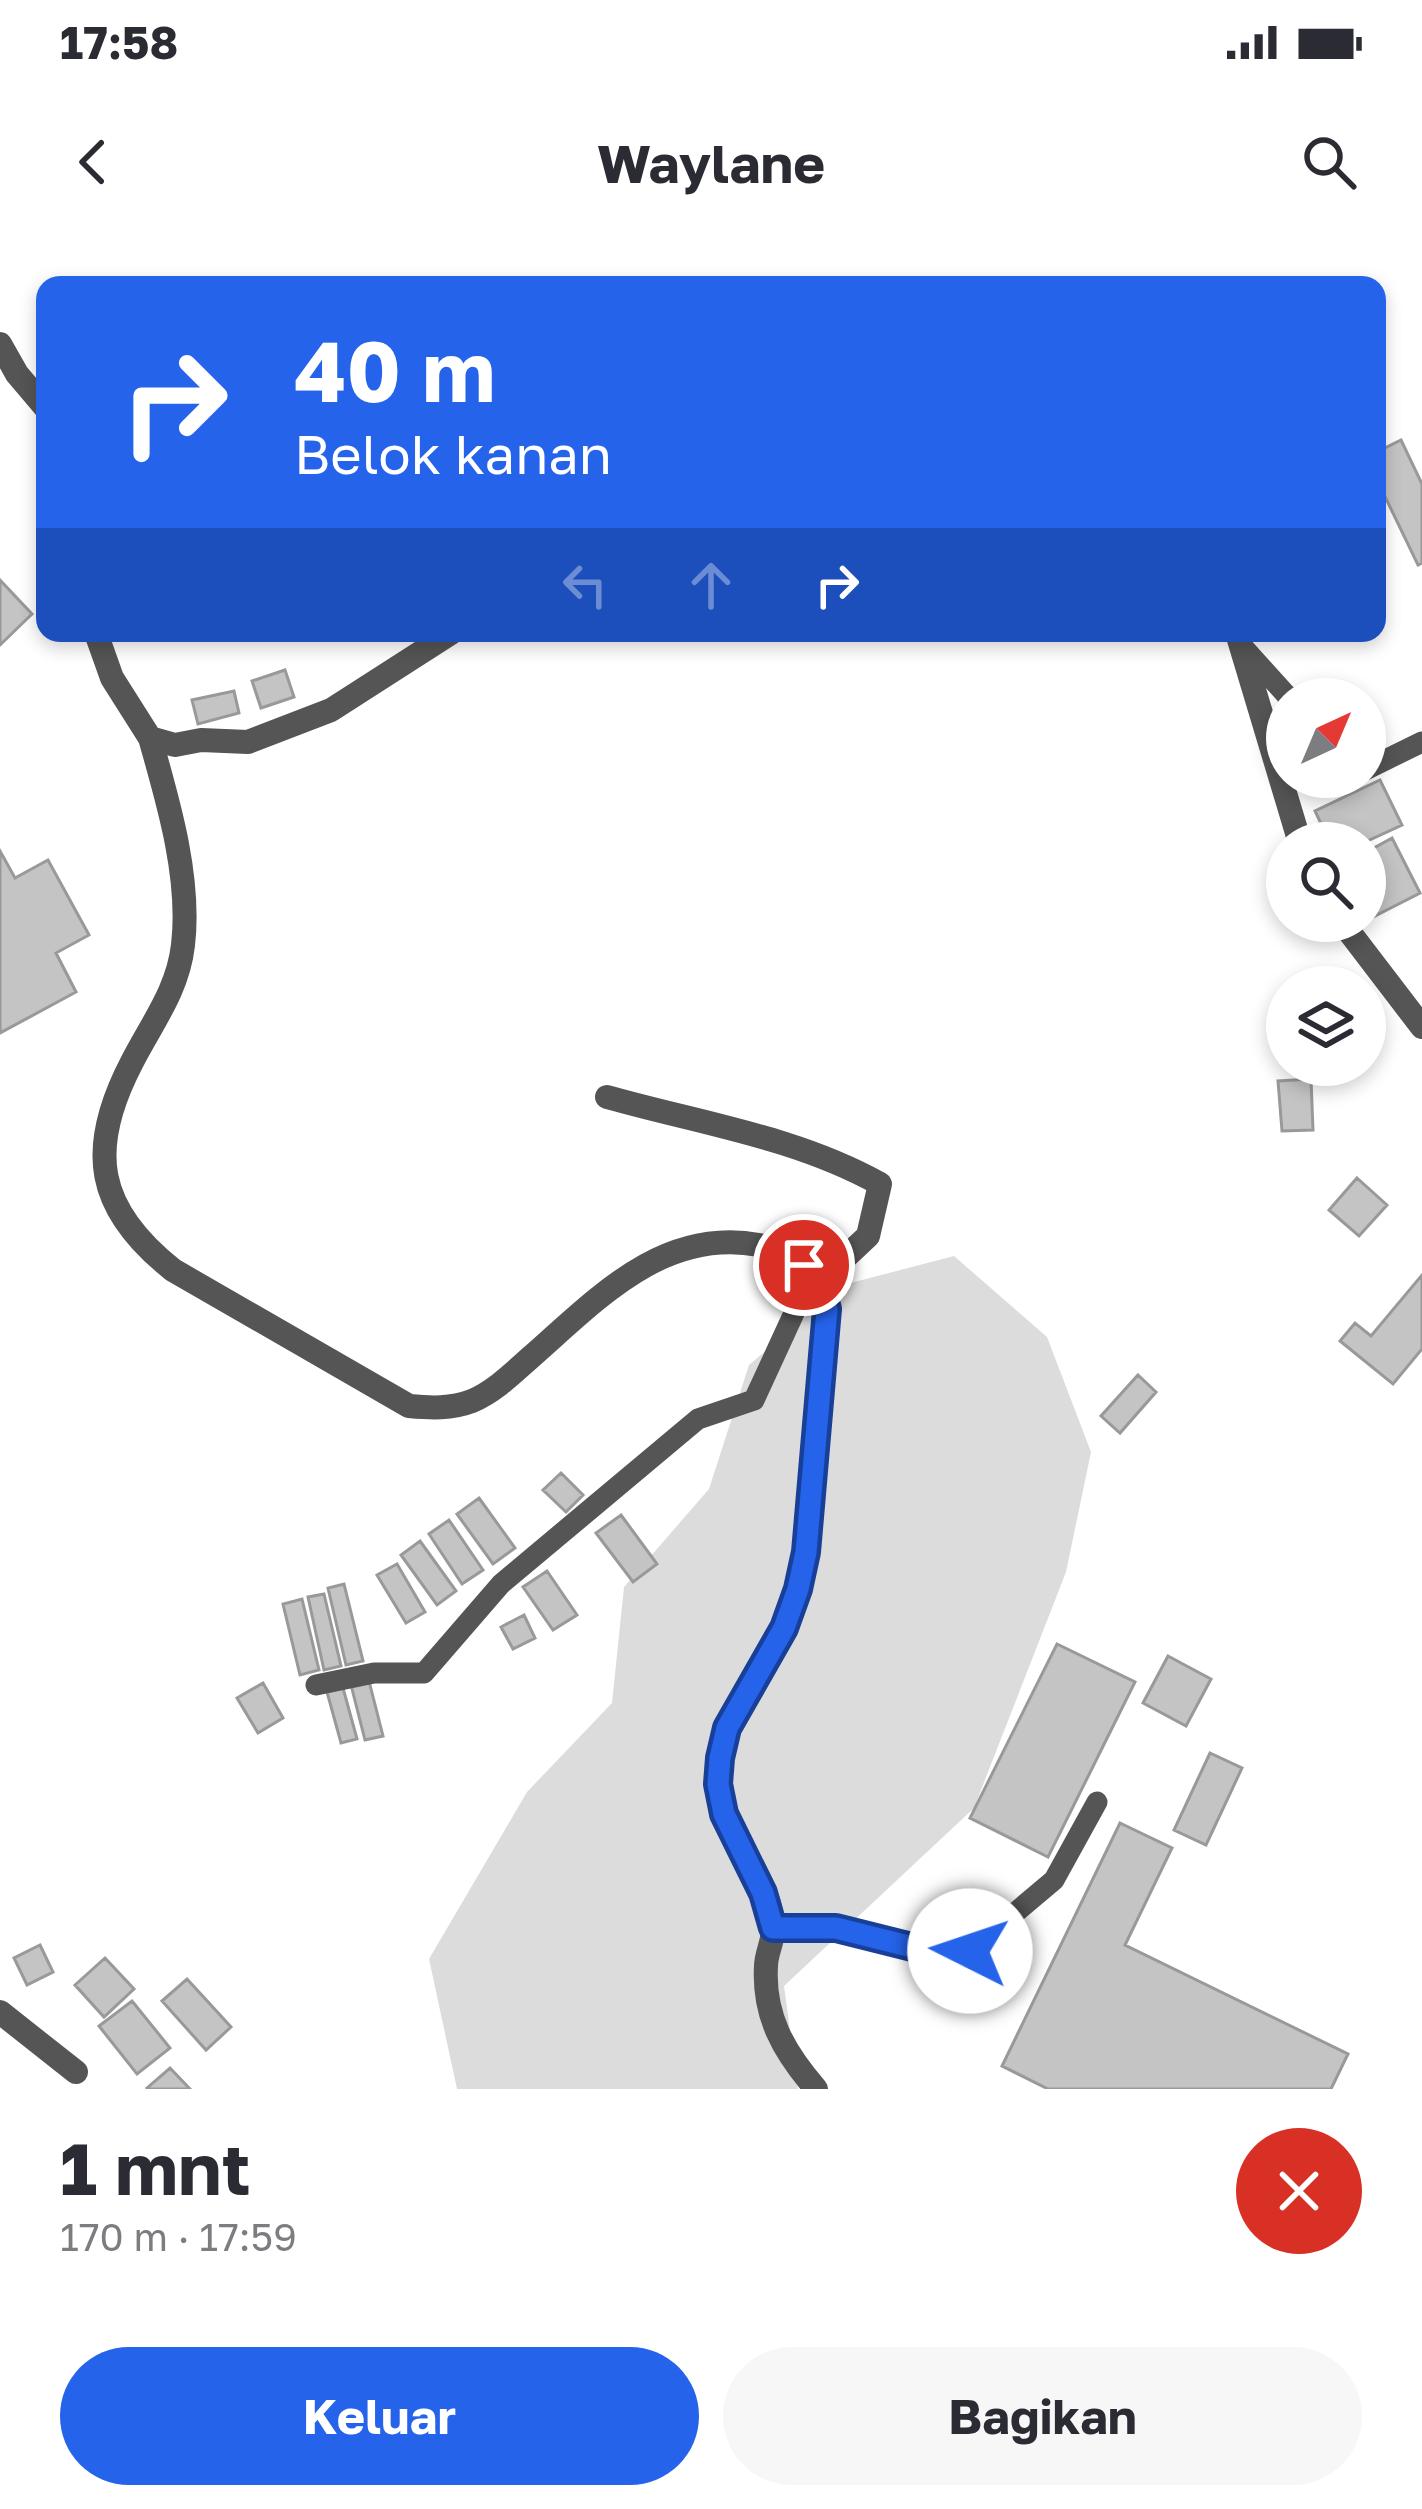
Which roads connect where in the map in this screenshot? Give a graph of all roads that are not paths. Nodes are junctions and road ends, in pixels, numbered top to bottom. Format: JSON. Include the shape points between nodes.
{"nodes":[{"id":1,"x":0,"y":344,"type":"edge"},
{"id":2,"x":36,"y":396,"type":"edge"},
{"id":3,"x":99,"y":642,"type":"edge"},
{"id":4,"x":437,"y":642,"type":"edge"},
{"id":5,"x":1241,"y":642,"type":"edge"},
{"id":6,"x":1242,"y":642,"type":"edge"},
{"id":7,"x":1272,"y":678,"type":"edge"},
{"id":8,"x":150,"y":738,"type":"junction"},
{"id":9,"x":1422,"y":742,"type":"edge"},
{"id":10,"x":1386,"y":760,"type":"edge"},
{"id":11,"x":1290,"y":822,"type":"edge"},
{"id":12,"x":1357,"y":942,"type":"edge"},
{"id":13,"x":1422,"y":1027,"type":"edge"},
{"id":14,"x":607,"y":1096,"type":"dead end"},
{"id":15,"x":815,"y":1278,"type":"junction"},
{"id":16,"x":316,"y":1685,"type":"dead end"},
{"id":17,"x":1097,"y":1802,"type":"dead end"},
{"id":18,"x":773,"y":1928,"type":"junction"},
{"id":19,"x":0,"y":2012,"type":"edge"},
{"id":20,"x":76,"y":2072,"type":"dead end"},
{"id":21,"x":816,"y":2089,"type":"edge"}],
"edges":[{"from":1,"to":2,"type":"street"},
{"from":3,"to":8,"type":"street"},
{"from":4,"to":8,"type":"street","via":[[331,710],[248,742]]},
{"from":5,"to":11,"type":"street"},
{"from":6,"to":7,"type":"lane"},
{"from":8,"to":15,"type":"street","via":[[179,871],[183,946],[175,982],[119,1088],[105,1164],[109,1195],[144,1247],[409,1406],[441,1409],[500,1384],[614,1283],[695,1243],[776,1248]]},
{"from":9,"to":10,"type":"lane"},
{"from":12,"to":13,"type":"street"},
{"from":14,"to":15,"type":"street","via":[[787,1143],[880,1184],[868,1236]]},
{"from":15,"to":16,"type":"lane","via":[[754,1400],[698,1419],[501,1584],[424,1673]]},
{"from":15,"to":18,"type":"street","via":[[827,1309],[806,1552],[784,1628],[727,1728],[718,1784]]},
{"from":17,"to":18,"type":"lane","via":[[1054,1880],[956,1958],[836,1928]]},
{"from":18,"to":21,"type":"street","via":[[766,1996],[776,2036]]},
{"from":19,"to":20,"type":"street"}]}
